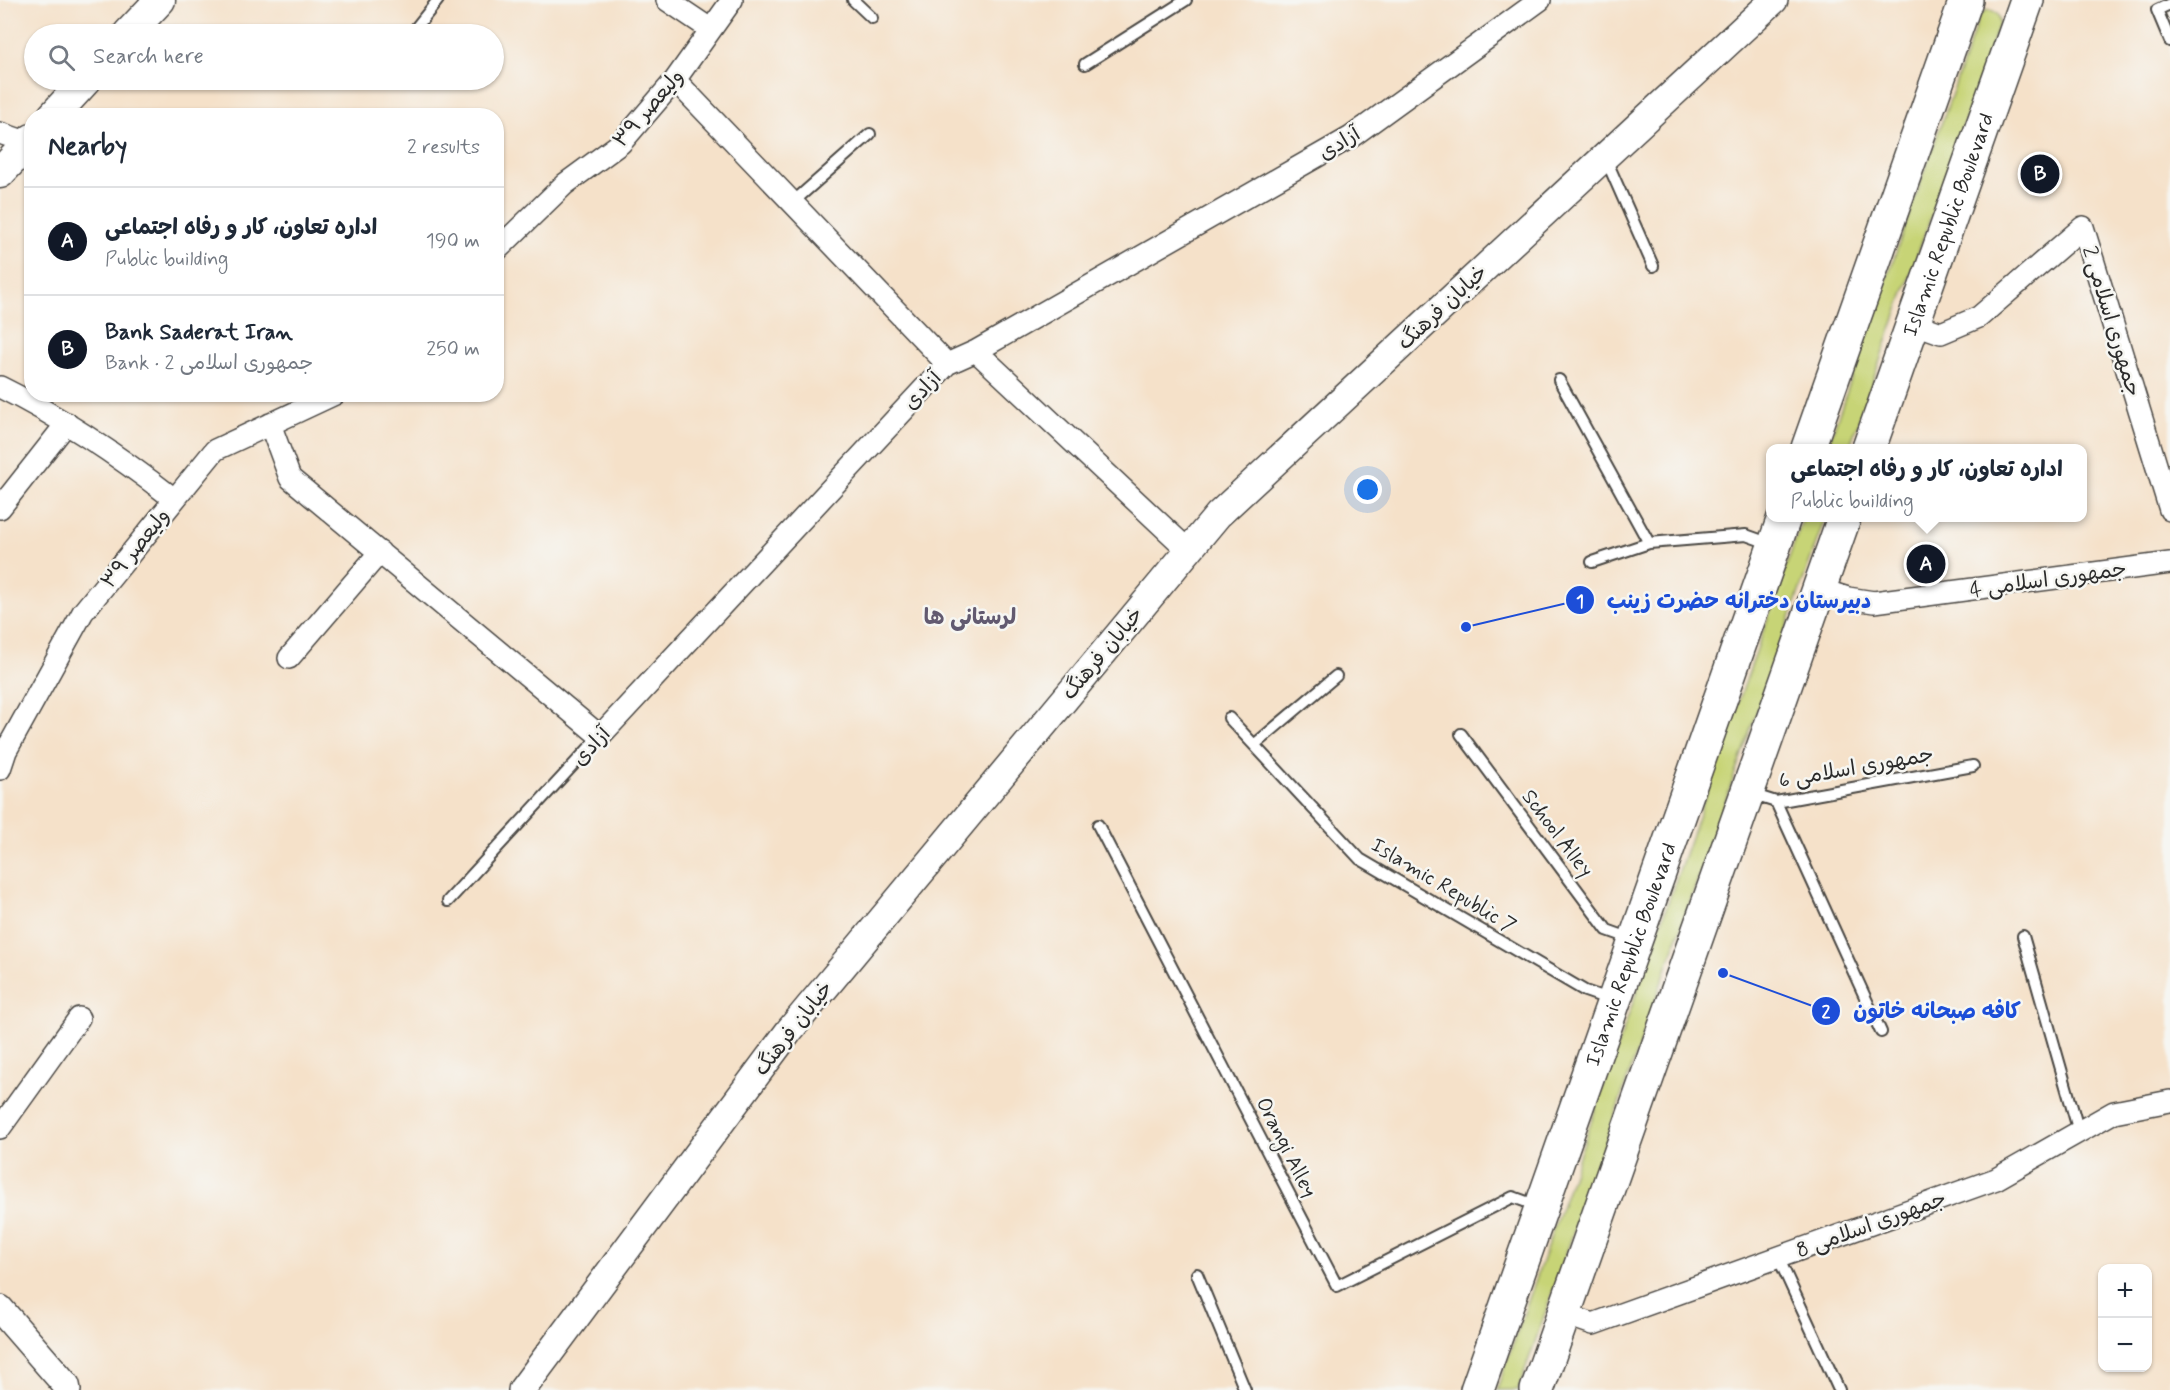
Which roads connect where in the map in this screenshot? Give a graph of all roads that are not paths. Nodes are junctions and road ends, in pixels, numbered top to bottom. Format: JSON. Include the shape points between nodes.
{"nodes":[{"id":1,"x":160,"y":0,"type":"edge"},
{"id":2,"x":438,"y":0,"type":"edge"},
{"id":3,"x":667,"y":0,"type":"edge"},
{"id":4,"x":732,"y":0,"type":"edge"},
{"id":5,"x":853,"y":0,"type":"edge"},
{"id":6,"x":1186,"y":0,"type":"edge"},
{"id":7,"x":1540,"y":0,"type":"edge"},
{"id":8,"x":1774,"y":0,"type":"edge"},
{"id":9,"x":1966,"y":0,"type":"edge"},
{"id":10,"x":2019,"y":2,"type":"edge"},
{"id":11,"x":2170,"y":3,"type":"edge"},
{"id":12,"x":872,"y":18,"type":"dead end"},
{"id":13,"x":137,"y":24,"type":"edge"},
{"id":14,"x":419,"y":24,"type":"edge"},
{"id":15,"x":710,"y":29,"type":"junction"},
{"id":16,"x":2170,"y":41,"type":"edge"},
{"id":17,"x":1085,"y":64,"type":"dead end"},
{"id":18,"x":675,"y":80,"type":"junction"},
{"id":19,"x":77,"y":90,"type":"edge"},
{"id":20,"x":60,"y":108,"type":"edge"},
{"id":21,"x":0,"y":133,"type":"edge"},
{"id":22,"x":870,"y":134,"type":"dead end"},
{"id":23,"x":24,"y":140,"type":"edge"},
{"id":24,"x":24,"y":148,"type":"edge"},
{"id":25,"x":1605,"y":157,"type":"junction"},
{"id":26,"x":0,"y":173,"type":"edge"},
{"id":27,"x":792,"y":203,"type":"junction"},
{"id":28,"x":504,"y":243,"type":"edge"},
{"id":29,"x":1653,"y":266,"type":"dead end"},
{"id":30,"x":1913,"y":322,"type":"junction"},
{"id":31,"x":976,"y":351,"type":"junction"},
{"id":32,"x":947,"y":364,"type":"junction"},
{"id":33,"x":1559,"y":380,"type":"dead end"},
{"id":34,"x":0,"y":387,"type":"edge"},
{"id":35,"x":24,"y":400,"type":"edge"},
{"id":36,"x":28,"y":402,"type":"edge"},
{"id":37,"x":318,"y":402,"type":"edge"},
{"id":38,"x":67,"y":423,"type":"junction"},
{"id":39,"x":270,"y":424,"type":"junction"},
{"id":40,"x":1809,"y":444,"type":"edge"},
{"id":41,"x":1870,"y":444,"type":"edge"},
{"id":42,"x":174,"y":499,"type":"junction"},
{"id":43,"x":0,"y":508,"type":"edge"},
{"id":44,"x":2170,"y":510,"type":"edge"},
{"id":45,"x":1843,"y":522,"type":"edge"},
{"id":46,"x":1779,"y":531,"type":"edge"},
{"id":47,"x":1649,"y":543,"type":"junction"},
{"id":48,"x":1188,"y":550,"type":"junction"},
{"id":49,"x":380,"y":552,"type":"junction"},
{"id":50,"x":1592,"y":562,"type":"dead end"},
{"id":51,"x":2170,"y":563,"type":"edge"},
{"id":52,"x":1820,"y":589,"type":"junction"},
{"id":53,"x":289,"y":658,"type":"dead end"},
{"id":54,"x":1336,"y":676,"type":"dead end"},
{"id":55,"x":1229,"y":718,"type":"dead end"},
{"id":56,"x":1461,"y":734,"type":"dead end"},
{"id":57,"x":600,"y":736,"type":"junction"},
{"id":58,"x":1254,"y":745,"type":"junction"},
{"id":59,"x":1973,"y":766,"type":"dead end"},
{"id":60,"x":0,"y":769,"type":"edge"},
{"id":61,"x":1762,"y":797,"type":"junction"},
{"id":62,"x":1098,"y":825,"type":"dead end"},
{"id":63,"x":448,"y":901,"type":"dead end"},
{"id":64,"x":2023,"y":936,"type":"dead end"},
{"id":65,"x":1635,"y":940,"type":"junction"},
{"id":66,"x":1614,"y":1001,"type":"junction"},
{"id":67,"x":79,"y":1018,"type":"dead end"},
{"id":68,"x":1881,"y":1032,"type":"dead end"},
{"id":69,"x":2170,"y":1101,"type":"edge"},
{"id":70,"x":0,"y":1128,"type":"edge"},
{"id":71,"x":2079,"y":1132,"type":"junction"},
{"id":72,"x":1541,"y":1207,"type":"junction"},
{"id":73,"x":1778,"y":1257,"type":"junction"},
{"id":74,"x":1197,"y":1274,"type":"dead end"},
{"id":75,"x":0,"y":1310,"type":"edge"},
{"id":76,"x":1564,"y":1314,"type":"junction"},
{"id":77,"x":67,"y":1390,"type":"edge"},
{"id":78,"x":522,"y":1390,"type":"edge"},
{"id":79,"x":1245,"y":1390,"type":"edge"},
{"id":80,"x":1477,"y":1390,"type":"edge"},
{"id":81,"x":1537,"y":1390,"type":"edge"},
{"id":82,"x":1839,"y":1390,"type":"edge"}],
"edges":[{"from":1,"to":13,"type":"main road"},
{"from":2,"to":14,"type":"lane"},
{"from":3,"to":15,"type":"street"},
{"from":4,"to":15,"type":"street","name":"ولیعصر ۳۹"},
{"from":5,"to":12,"type":"lane"},
{"from":6,"to":17,"type":"lane"},
{"from":7,"to":31,"type":"street","name":"آزادی","via":[[1352,137]]},
{"from":8,"to":25,"type":"street","name":"خیابان فرهنگ"},
{"from":9,"to":40,"type":"main road"},
{"from":10,"to":30,"type":"main road","name":"Islamic Republic Boulevard"},
{"from":11,"to":16,"type":"lane","via":[[2157,10]]},
{"from":15,"to":18,"type":"street","name":"ولیعصر ۳۹"},
{"from":18,"to":27,"type":"street"},
{"from":18,"to":28,"type":"street","name":"ولیعصر ۳۹","via":[[621,143],[565,184]]},
{"from":19,"to":20,"type":"main road"},
{"from":21,"to":23,"type":"street"},
{"from":22,"to":27,"type":"lane"},
{"from":24,"to":26,"type":"main road"},
{"from":25,"to":29,"type":"lane"},
{"from":25,"to":48,"type":"street","name":"خیابان فرهنگ","via":[[1218,515]]},
{"from":27,"to":32,"type":"street"},
{"from":30,"to":41,"type":"main road","name":"Islamic Republic Boulevard"},
{"from":30,"to":44,"type":"street","name":"جمهوری اسلامی 2","via":[[1941,333],[1979,318],[2083,227]]},
{"from":31,"to":32,"type":"street","name":"آزادی"},
{"from":31,"to":48,"type":"street"},
{"from":32,"to":57,"type":"street","name":"آزادی"},
{"from":33,"to":47,"type":"lane"},
{"from":34,"to":35,"type":"street"},
{"from":36,"to":38,"type":"street"},
{"from":37,"to":39,"type":"street","name":"ولیعصر ۳۹"},
{"from":38,"to":42,"type":"street"},
{"from":38,"to":43,"type":"street"},
{"from":39,"to":42,"type":"street","name":"ولیعصر ۳۹","via":[[215,450]]},
{"from":39,"to":49,"type":"street","via":[[290,478]]},
{"from":42,"to":60,"type":"street","name":"ولیعصر ۳۹","via":[[83,612],[6,751]]},
{"from":45,"to":52,"type":"main road"},
{"from":46,"to":47,"type":"lane"},
{"from":46,"to":65,"type":"main road","name":"Islamic Republic Boulevard"},
{"from":47,"to":50,"type":"lane"},
{"from":48,"to":78,"type":"street","name":"خیابان فرهنگ","via":[[789,1031]]},
{"from":49,"to":53,"type":"street"},
{"from":49,"to":57,"type":"street"},
{"from":51,"to":52,"type":"street","name":"جمهوری اسلامی 4","via":[[1874,602]]},
{"from":52,"to":61,"type":"main road"},
{"from":54,"to":58,"type":"lane"},
{"from":55,"to":58,"type":"lane","name":"Islamic Republic 7"},
{"from":56,"to":65,"type":"lane","name":"School Alley","via":[[1607,930]]},
{"from":57,"to":63,"type":"lane","name":"آزادی"},
{"from":58,"to":66,"type":"lane","name":"Islamic Republic 7","via":[[1359,859],[1585,991]]},
{"from":59,"to":61,"type":"lane","name":"جمهوری اسلامی 6"},
{"from":61,"to":68,"type":"lane"},
{"from":61,"to":76,"type":"main road"},
{"from":62,"to":72,"type":"lane","name":"Orangi Alley","via":[[1337,1286],[1512,1197]]},
{"from":64,"to":71,"type":"lane"},
{"from":65,"to":66,"type":"main road","name":"Islamic Republic Boulevard"},
{"from":66,"to":72,"type":"main road","name":"Islamic Republic Boulevard"},
{"from":67,"to":70,"type":"street"},
{"from":69,"to":71,"type":"street","name":"جمهوری اسلامی 8","via":[[2114,1112]]},
{"from":71,"to":73,"type":"street","name":"جمهوری اسلامی 8","via":[[1996,1179]]},
{"from":72,"to":80,"type":"main road","name":"Islamic Republic Boulevard"},
{"from":73,"to":76,"type":"street","name":"جمهوری اسلامی 8","via":[[1593,1324]]},
{"from":73,"to":82,"type":"lane"},
{"from":74,"to":79,"type":"lane"},
{"from":75,"to":77,"type":"street"},
{"from":76,"to":81,"type":"main road"}]}
